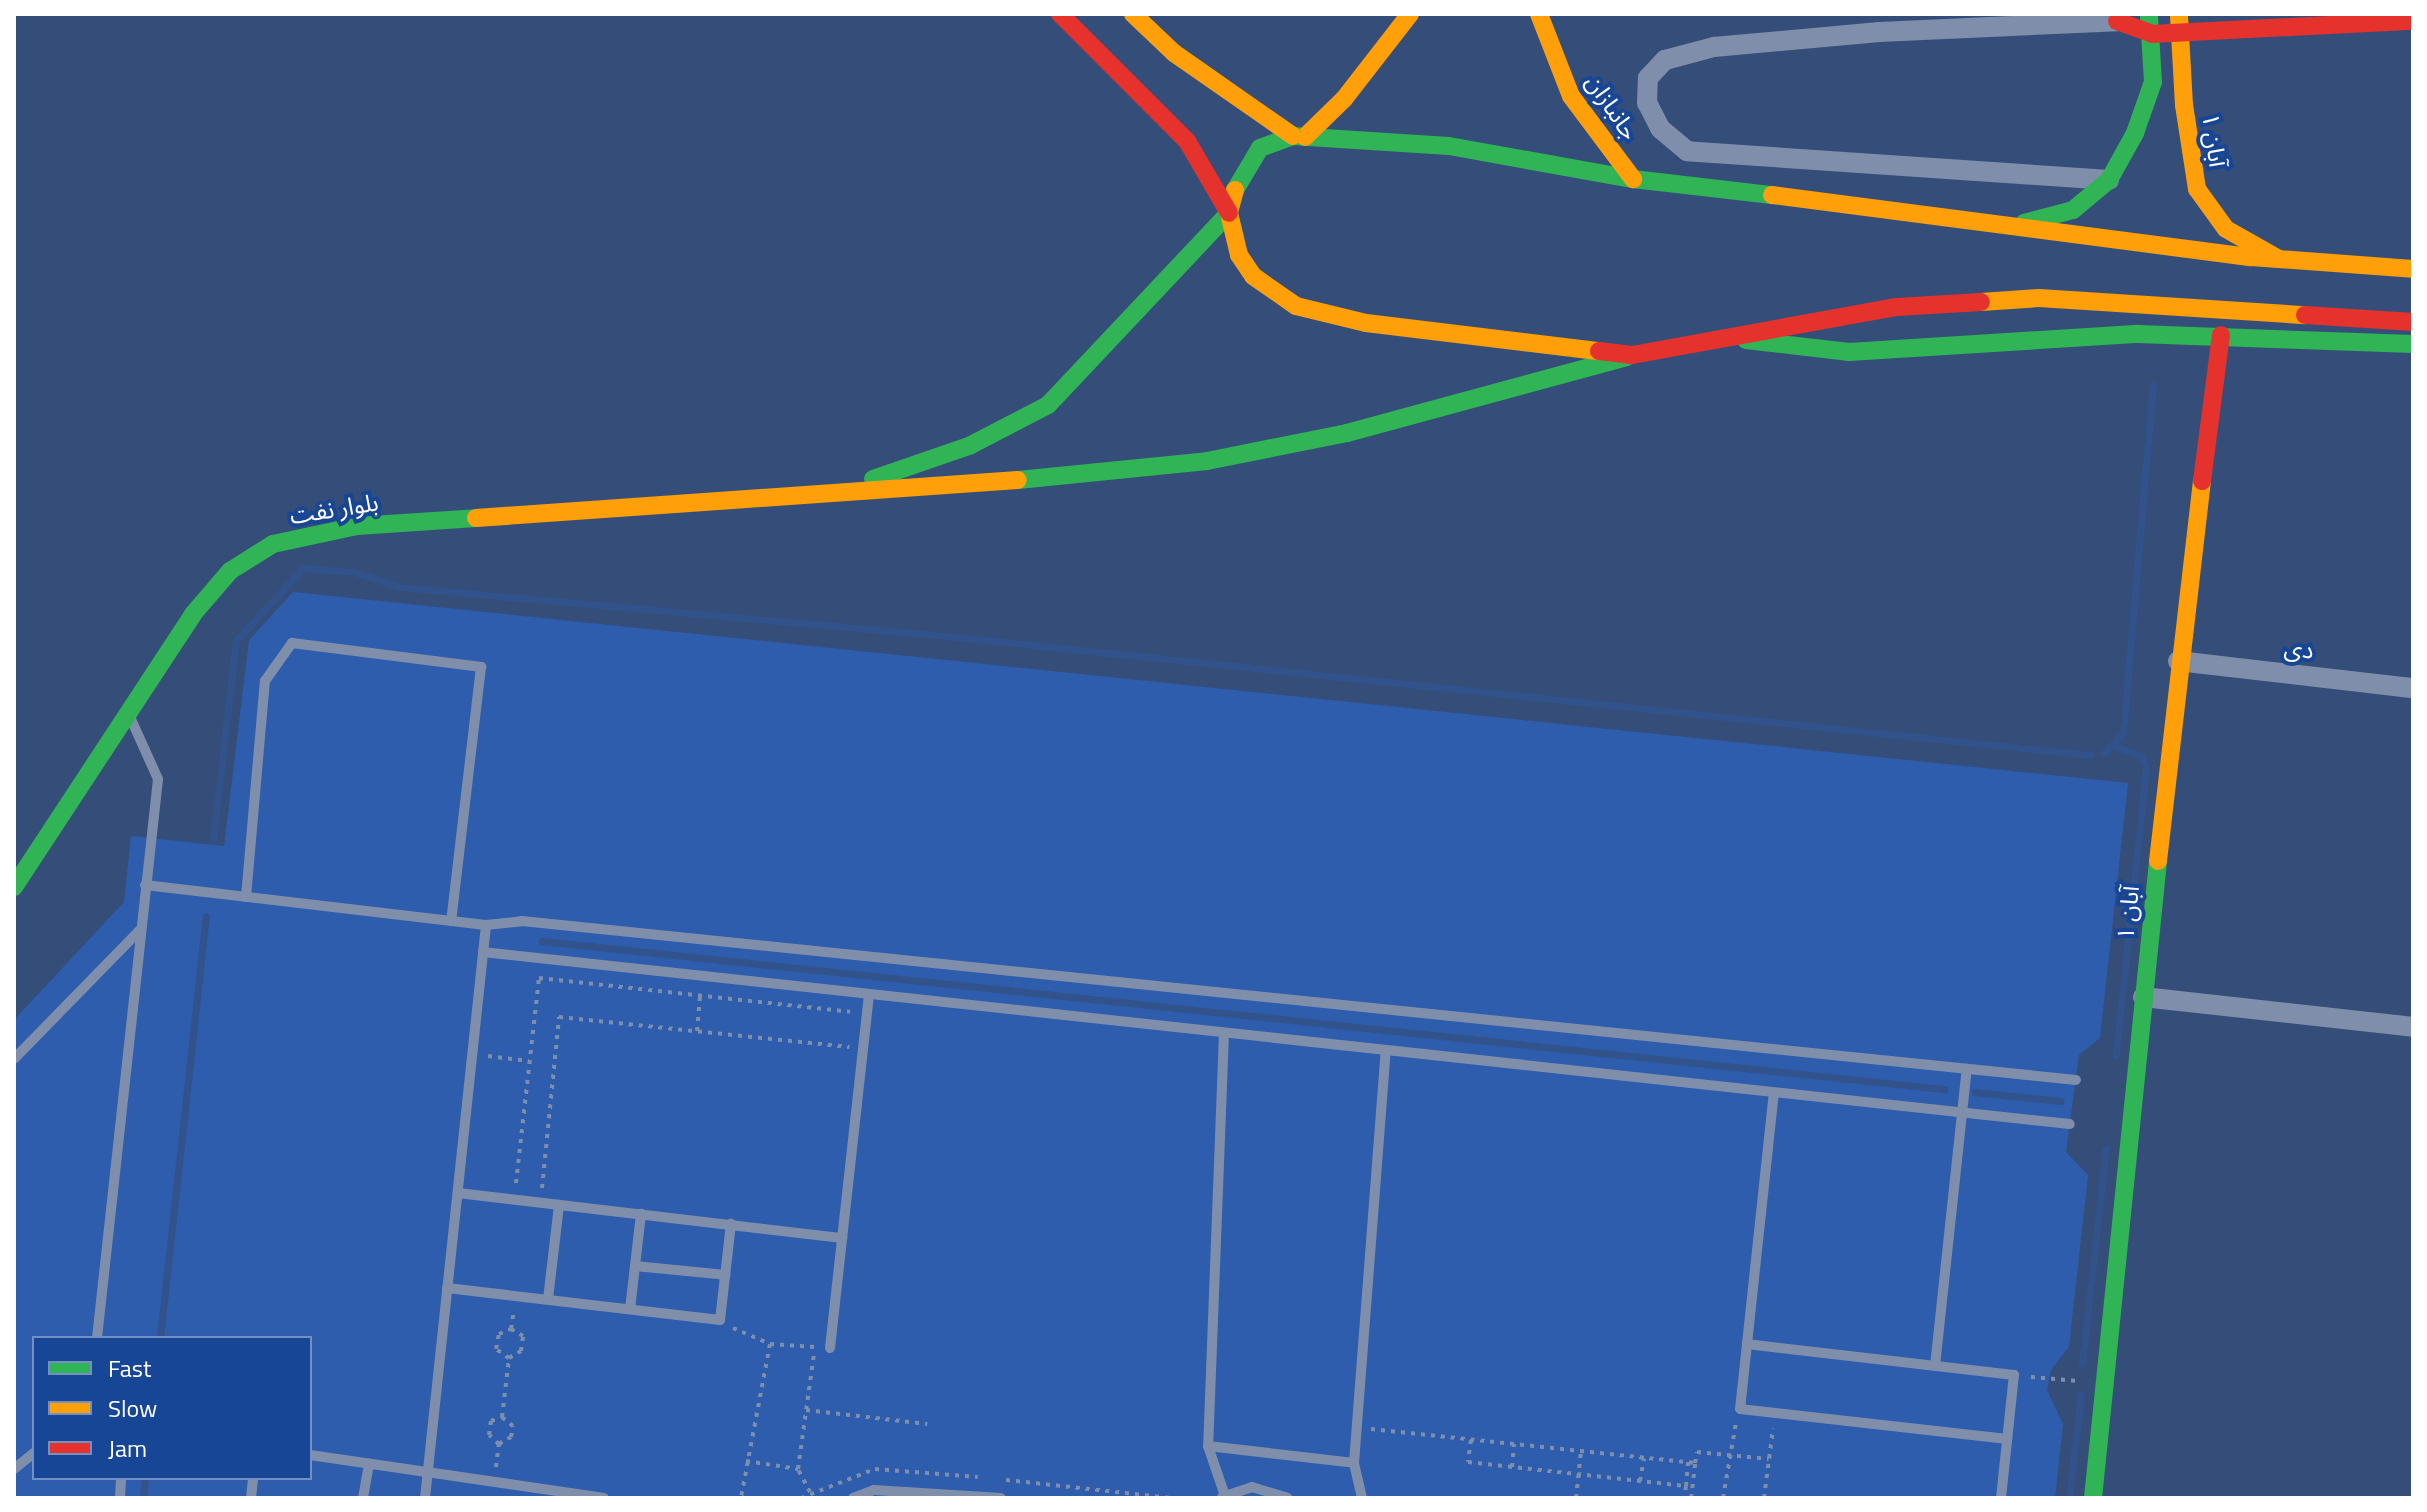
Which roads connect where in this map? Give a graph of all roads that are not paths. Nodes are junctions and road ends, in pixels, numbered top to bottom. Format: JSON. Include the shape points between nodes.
{"nodes":[{"id":1,"x":1060,"y":14,"type":"edge"},
{"id":2,"x":1133,"y":14,"type":"edge"},
{"id":3,"x":1410,"y":14,"type":"edge"},
{"id":4,"x":1539,"y":14,"type":"edge"},
{"id":5,"x":2149,"y":14,"type":"edge"},
{"id":6,"x":2179,"y":14,"type":"edge"},
{"id":7,"x":2127,"y":18,"type":"edge"},
{"id":8,"x":2413,"y":21,"type":"edge"},
{"id":9,"x":1878,"y":23,"type":"edge"},
{"id":10,"x":2180,"y":33,"type":"junction"},
{"id":11,"x":2152,"y":34,"type":"junction"},
{"id":12,"x":1299,"y":136,"type":"junction"},
{"id":13,"x":1633,"y":179,"type":"junction"},
{"id":14,"x":2109,"y":180,"type":"junction"},
{"id":15,"x":1229,"y":213,"type":"junction"},
{"id":16,"x":2019,"y":224,"type":"junction"},
{"id":17,"x":2281,"y":260,"type":"junction"},
{"id":18,"x":2413,"y":263,"type":"edge"},
{"id":19,"x":2383,"y":268,"type":"junction"},
{"id":20,"x":2413,"y":269,"type":"edge"},
{"id":21,"x":2413,"y":322,"type":"edge"},
{"id":22,"x":2221,"y":335,"type":"junction"},
{"id":23,"x":1732,"y":338,"type":"junction"},
{"id":24,"x":2413,"y":344,"type":"edge"},
{"id":25,"x":1632,"y":355,"type":"junction"},
{"id":26,"x":837,"y":491,"type":"junction"},
{"id":27,"x":2178,"y":661,"type":"junction"},
{"id":28,"x":2413,"y":688,"type":"edge"},
{"id":29,"x":129,"y":714,"type":"junction"},
{"id":30,"x":145,"y":885,"type":"junction"},
{"id":31,"x":14,"y":887,"type":"edge"},
{"id":32,"x":246,"y":897,"type":"junction"},
{"id":33,"x":451,"y":921,"type":"junction"},
{"id":34,"x":486,"y":925,"type":"junction"},
{"id":35,"x":140,"y":930,"type":"junction"},
{"id":36,"x":483,"y":952,"type":"junction"},
{"id":37,"x":869,"y":994,"type":"junction"},
{"id":38,"x":2143,"y":997,"type":"junction"},
{"id":39,"x":2413,"y":1027,"type":"edge"},
{"id":40,"x":1224,"y":1033,"type":"junction"},
{"id":41,"x":1386,"y":1051,"type":"junction"},
{"id":42,"x":14,"y":1059,"type":"edge"},
{"id":43,"x":1967,"y":1069,"type":"junction"},
{"id":44,"x":2076,"y":1080,"type":"dead end"},
{"id":45,"x":1774,"y":1093,"type":"junction"},
{"id":46,"x":1962,"y":1113,"type":"junction"},
{"id":47,"x":2070,"y":1124,"type":"dead end"},
{"id":48,"x":458,"y":1193,"type":"junction"},
{"id":49,"x":559,"y":1205,"type":"junction"},
{"id":50,"x":641,"y":1214,"type":"junction"},
{"id":51,"x":731,"y":1224,"type":"junction"},
{"id":52,"x":842,"y":1238,"type":"junction"},
{"id":53,"x":635,"y":1266,"type":"junction"},
{"id":54,"x":726,"y":1275,"type":"junction"},
{"id":55,"x":447,"y":1288,"type":"junction"},
{"id":56,"x":548,"y":1299,"type":"junction"},
{"id":57,"x":630,"y":1309,"type":"junction"},
{"id":58,"x":97,"y":1336,"type":"edge"},
{"id":59,"x":1747,"y":1344,"type":"junction"},
{"id":60,"x":830,"y":1348,"type":"road end"},
{"id":61,"x":1935,"y":1366,"type":"junction"},
{"id":62,"x":2007,"y":1439,"type":"junction"},
{"id":63,"x":1208,"y":1446,"type":"junction"},
{"id":64,"x":32,"y":1455,"type":"edge"},
{"id":65,"x":312,"y":1455,"type":"edge"},
{"id":66,"x":1354,"y":1463,"type":"junction"},
{"id":67,"x":369,"y":1464,"type":"junction"},
{"id":68,"x":14,"y":1469,"type":"edge"},
{"id":69,"x":427,"y":1472,"type":"junction"},
{"id":70,"x":1223,"y":1497,"type":"edge"},
{"id":71,"x":363,"y":1498,"type":"edge"},
{"id":72,"x":425,"y":1498,"type":"edge"},
{"id":73,"x":604,"y":1498,"type":"edge"},
{"id":74,"x":853,"y":1498,"type":"edge"},
{"id":75,"x":1001,"y":1498,"type":"edge"},
{"id":76,"x":1287,"y":1498,"type":"edge"},
{"id":77,"x":1362,"y":1498,"type":"edge"},
{"id":78,"x":2001,"y":1498,"type":"edge"},
{"id":79,"x":2093,"y":1498,"type":"edge"}],
"edges":[{"from":1,"to":15,"type":"street","via":[[1187,141]]},
{"from":2,"to":12,"type":"street","via":[[1174,53]]},
{"from":3,"to":12,"type":"street","via":[[1344,99]]},
{"from":4,"to":13,"type":"street","name":"جانبازان","via":[[1571,96]]},
{"from":5,"to":11,"type":"street"},
{"from":6,"to":10,"type":"street","name":"آبان ۱"},
{"from":7,"to":9,"type":"street"},
{"from":7,"to":11,"type":"street"},
{"from":8,"to":10,"type":"street"},
{"from":9,"to":14,"type":"street","via":[[1714,47],[1665,60],[1648,78],[1647,103],[1660,128],[1687,151]]},
{"from":10,"to":11,"type":"street"},
{"from":10,"to":17,"type":"street","name":"آبان ۱","via":[[2197,189],[2226,229]]},
{"from":11,"to":14,"type":"street","via":[[2153,82],[2135,133]]},
{"from":12,"to":13,"type":"street","via":[[1449,146]]},
{"from":12,"to":15,"type":"street","via":[[1260,148],[1239,176]]},
{"from":13,"to":16,"type":"street"},
{"from":14,"to":16,"type":"street","via":[[2073,210]]},
{"from":15,"to":25,"type":"street","via":[[1246,265],[1296,306],[1366,323]]},
{"from":15,"to":26,"type":"street","via":[[1048,405],[969,446]]},
{"from":16,"to":17,"type":"street"},
{"from":17,"to":19,"type":"street"},
{"from":18,"to":19,"type":"street"},
{"from":19,"to":20,"type":"street"},
{"from":21,"to":23,"type":"street","via":[[2039,298],[1897,307]]},
{"from":22,"to":23,"type":"street","via":[[2026,337],[1849,352]]},
{"from":22,"to":24,"type":"street"},
{"from":22,"to":27,"type":"street","name":"آبان ۱"},
{"from":23,"to":25,"type":"street"},
{"from":25,"to":26,"type":"street","via":[[1347,433],[1207,461]]},
{"from":26,"to":29,"type":"street","name":"بلوار نفت","via":[[357,526],[273,544],[230,571],[193,614]]},
{"from":27,"to":28,"type":"street","name":"دی"},
{"from":27,"to":38,"type":"street","name":"آبان ۱"},
{"from":29,"to":30,"type":"lane","via":[[158,779]]},
{"from":29,"to":31,"type":"street","name":"بلوار نفت"},
{"from":30,"to":32,"type":"lane"},
{"from":30,"to":35,"type":"lane"},
{"from":32,"to":33,"type":"lane"},
{"from":32,"to":33,"type":"lane","via":[[265,681],[292,643],[481,667]]},
{"from":33,"to":34,"type":"lane"},
{"from":34,"to":36,"type":"lane"},
{"from":34,"to":43,"type":"lane","via":[[522,921]]},
{"from":35,"to":42,"type":"lane"},
{"from":35,"to":58,"type":"lane"},
{"from":36,"to":37,"type":"lane"},
{"from":36,"to":48,"type":"lane"},
{"from":37,"to":40,"type":"lane"},
{"from":37,"to":52,"type":"lane"},
{"from":38,"to":39,"type":"street"},
{"from":38,"to":79,"type":"street","name":"آبان ۱"},
{"from":40,"to":41,"type":"lane"},
{"from":40,"to":63,"type":"lane"},
{"from":41,"to":45,"type":"lane"},
{"from":41,"to":66,"type":"lane"},
{"from":43,"to":44,"type":"lane"},
{"from":43,"to":46,"type":"lane"},
{"from":45,"to":46,"type":"lane"},
{"from":45,"to":59,"type":"lane"},
{"from":46,"to":47,"type":"lane"},
{"from":46,"to":61,"type":"lane"},
{"from":48,"to":49,"type":"lane"},
{"from":48,"to":55,"type":"lane"},
{"from":49,"to":50,"type":"lane"},
{"from":49,"to":56,"type":"lane"},
{"from":50,"to":51,"type":"lane"},
{"from":50,"to":53,"type":"lane"},
{"from":51,"to":52,"type":"lane"},
{"from":51,"to":54,"type":"lane"},
{"from":52,"to":60,"type":"lane"},
{"from":53,"to":54,"type":"lane"},
{"from":53,"to":57,"type":"lane"},
{"from":54,"to":57,"type":"lane","via":[[720,1320]]},
{"from":55,"to":56,"type":"lane"},
{"from":55,"to":69,"type":"lane"},
{"from":56,"to":57,"type":"lane"},
{"from":59,"to":61,"type":"lane"},
{"from":59,"to":62,"type":"lane","via":[[1740,1409]]},
{"from":61,"to":62,"type":"lane","via":[[2014,1375]]},
{"from":62,"to":78,"type":"lane"},
{"from":63,"to":66,"type":"lane"},
{"from":63,"to":70,"type":"lane"},
{"from":64,"to":68,"type":"lane"},
{"from":65,"to":67,"type":"lane"},
{"from":66,"to":77,"type":"lane"},
{"from":67,"to":69,"type":"lane"},
{"from":67,"to":71,"type":"lane"},
{"from":69,"to":72,"type":"lane"},
{"from":69,"to":73,"type":"lane"},
{"from":70,"to":76,"type":"lane","via":[[1252,1487]]},
{"from":74,"to":75,"type":"lane","via":[[874,1490]]}]}
